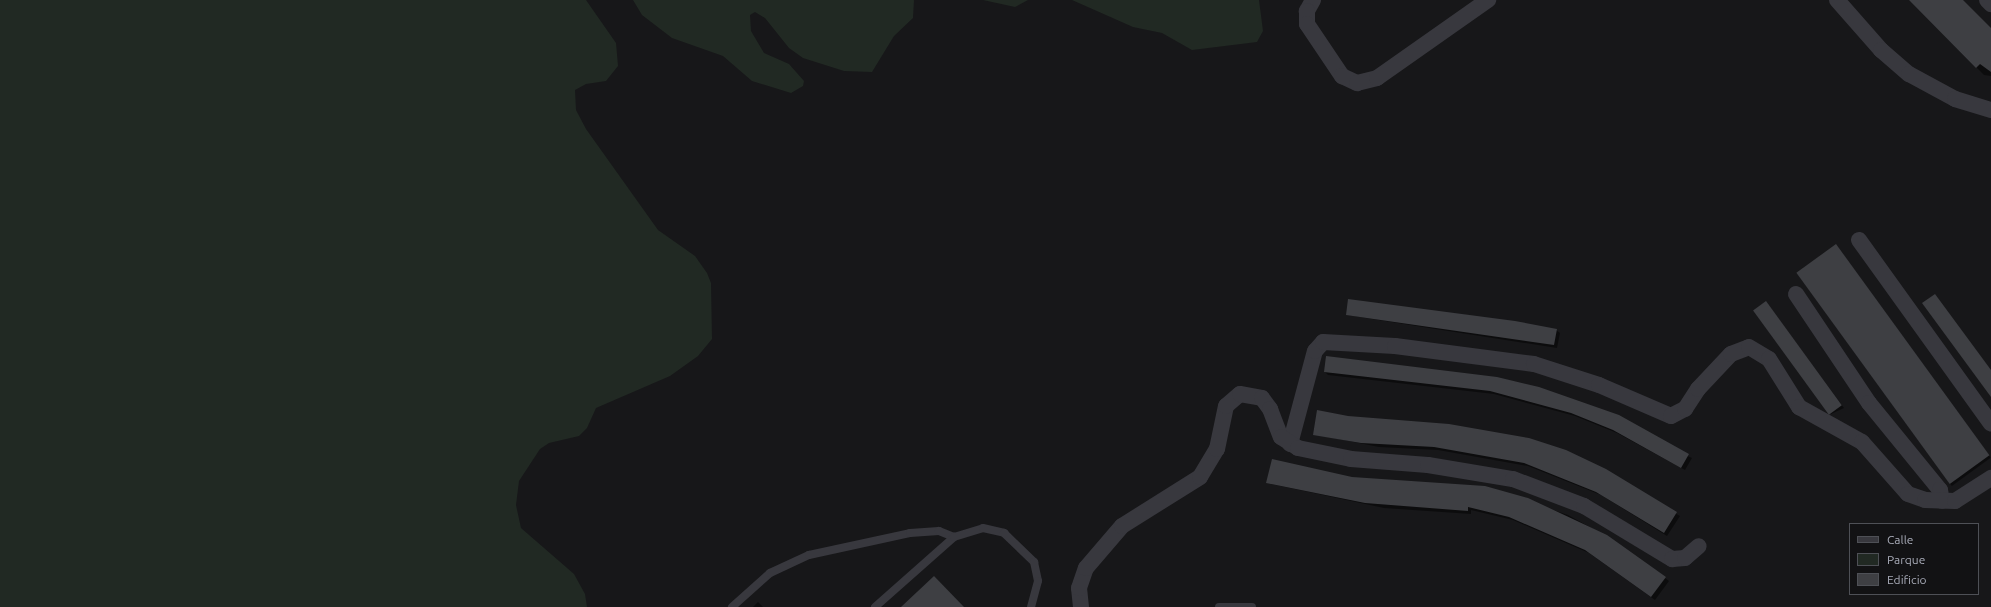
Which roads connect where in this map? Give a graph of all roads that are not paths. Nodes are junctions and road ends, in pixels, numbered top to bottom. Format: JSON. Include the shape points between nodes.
{"nodes":[{"id":1,"x":1313,"y":0,"type":"edge"},
{"id":2,"x":1488,"y":0,"type":"edge"},
{"id":3,"x":1837,"y":0,"type":"edge"},
{"id":4,"x":1987,"y":0,"type":"edge"},
{"id":5,"x":1991,"y":4,"type":"edge"},
{"id":6,"x":1991,"y":110,"type":"edge"},
{"id":7,"x":1859,"y":240,"type":"dead end"},
{"id":8,"x":1796,"y":294,"type":"dead end"},
{"id":9,"x":1991,"y":424,"type":"edge"},
{"id":10,"x":1290,"y":444,"type":"junction"},
{"id":11,"x":1991,"y":478,"type":"edge"},
{"id":12,"x":1942,"y":501,"type":"junction"},
{"id":13,"x":954,"y":537,"type":"junction"},
{"id":14,"x":1699,"y":546,"type":"dead end"},
{"id":15,"x":732,"y":607,"type":"edge"},
{"id":16,"x":875,"y":607,"type":"edge"},
{"id":17,"x":1031,"y":607,"type":"edge"},
{"id":18,"x":1081,"y":607,"type":"edge"},
{"id":19,"x":1219,"y":607,"type":"edge"},
{"id":20,"x":1252,"y":607,"type":"edge"}],
"edges":[{"from":1,"to":2,"type":"street","via":[[1307,12],[1307,24],[1342,76],[1357,83],[1377,78]]},
{"from":3,"to":6,"type":"street","via":[[1881,50],[1909,74],[1955,99]]},
{"from":4,"to":5,"type":"street"},
{"from":7,"to":9,"type":"street"},
{"from":8,"to":12,"type":"street","via":[[1869,403],[1940,490]]},
{"from":10,"to":12,"type":"street","via":[[1315,351],[1323,342],[1395,346],[1534,364],[1599,385],[1671,416],[1685,409],[1698,389],[1731,354],[1749,347],[1769,359],[1799,407],[1862,442],[1908,494]]},
{"from":10,"to":14,"type":"street","via":[[1351,459],[1428,465],[1513,478],[1584,506],[1672,559],[1685,558]]},
{"from":10,"to":18,"type":"street","via":[[1281,437],[1270,408],[1262,398],[1245,394],[1230,398],[1210,464],[1186,488],[1133,518],[1105,544],[1083,575]]},
{"from":11,"to":12,"type":"street","via":[[1958,500]]},
{"from":13,"to":15,"type":"lane","via":[[939,531],[910,533],[809,555],[770,573]]},
{"from":13,"to":16,"type":"lane"},
{"from":13,"to":17,"type":"lane","via":[[983,528],[1011,539],[1030,556],[1036,569],[1038,587]]},
{"from":19,"to":20,"type":"lane"}]}
